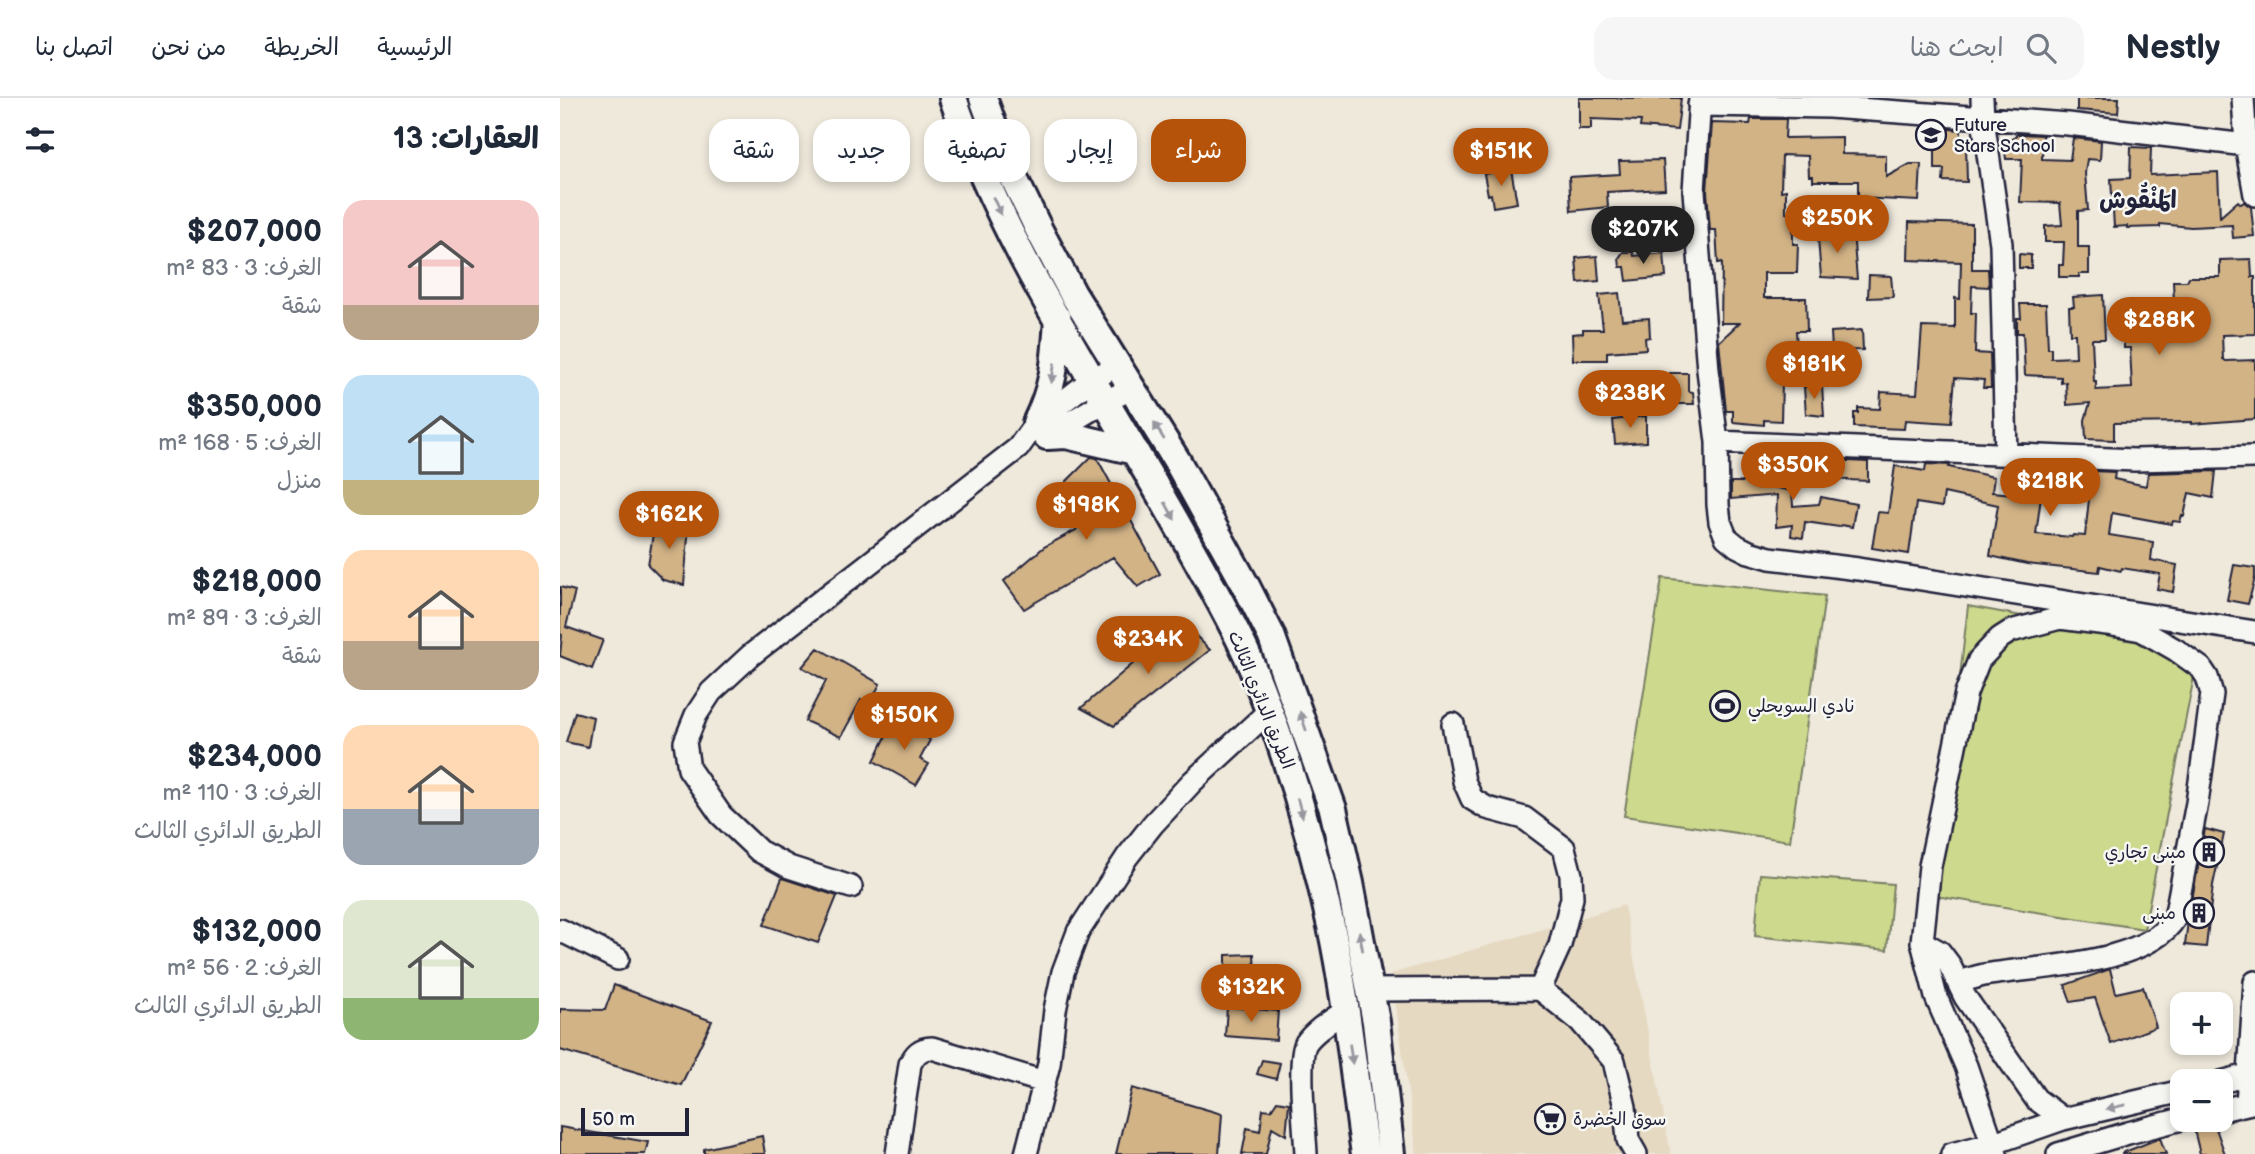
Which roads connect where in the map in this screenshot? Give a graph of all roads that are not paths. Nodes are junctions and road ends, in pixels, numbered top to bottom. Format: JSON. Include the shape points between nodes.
{"nodes":[{"id":1,"x":953,"y":98,"type":"edge"},
{"id":2,"x":983,"y":98,"type":"edge"},
{"id":3,"x":2244,"y":98,"type":"edge"},
{"id":4,"x":1700,"y":102,"type":"edge"},
{"id":5,"x":1983,"y":108,"type":"edge"},
{"id":6,"x":2246,"y":145,"type":"junction"},
{"id":7,"x":2255,"y":195,"type":"edge"},
{"id":8,"x":1058,"y":319,"type":"junction"},
{"id":9,"x":1119,"y":365,"type":"junction"},
{"id":10,"x":1133,"y":388,"type":"junction"},
{"id":11,"x":1098,"y":391,"type":"junction"},
{"id":12,"x":1041,"y":430,"type":"junction"},
{"id":13,"x":1717,"y":442,"type":"junction"},
{"id":14,"x":1135,"y":451,"type":"junction"},
{"id":15,"x":2006,"y":455,"type":"junction"},
{"id":16,"x":2255,"y":457,"type":"edge"},
{"id":17,"x":2255,"y":632,"type":"edge"},
{"id":18,"x":1268,"y":712,"type":"junction"},
{"id":19,"x":1452,"y":724,"type":"dead end"},
{"id":20,"x":851,"y":887,"type":"dead end"},
{"id":21,"x":560,"y":930,"type":"edge"},
{"id":22,"x":1922,"y":942,"type":"junction"},
{"id":23,"x":618,"y":959,"type":"dead end"},
{"id":24,"x":1958,"y":982,"type":"junction"},
{"id":25,"x":2255,"y":982,"type":"edge"},
{"id":26,"x":1540,"y":989,"type":"junction"},
{"id":27,"x":1370,"y":990,"type":"junction"},
{"id":28,"x":1345,"y":1011,"type":"junction"},
{"id":29,"x":2251,"y":1074,"type":"edge"},
{"id":30,"x":2233,"y":1079,"type":"edge"},
{"id":31,"x":1044,"y":1082,"type":"junction"},
{"id":32,"x":2170,"y":1094,"type":"edge"},
{"id":33,"x":2251,"y":1103,"type":"edge"},
{"id":34,"x":2233,"y":1107,"type":"edge"},
{"id":35,"x":2063,"y":1119,"type":"junction"},
{"id":36,"x":2170,"y":1122,"type":"edge"},
{"id":37,"x":2128,"y":1133,"type":"junction"},
{"id":38,"x":1995,"y":1148,"type":"edge"},
{"id":39,"x":2066,"y":1153,"type":"edge"},
{"id":40,"x":897,"y":1154,"type":"edge"},
{"id":41,"x":1026,"y":1154,"type":"edge"},
{"id":42,"x":1306,"y":1154,"type":"edge"},
{"id":43,"x":1365,"y":1154,"type":"edge"},
{"id":44,"x":1391,"y":1154,"type":"edge"},
{"id":45,"x":1636,"y":1154,"type":"edge"},
{"id":46,"x":1952,"y":1154,"type":"edge"},
{"id":47,"x":2111,"y":1154,"type":"edge"}],
"edges":[{"from":1,"to":8,"type":"main road","name":"الطريق الدائري الثالث","one_way":true,"via":[[969,145],[1016,247]]},
{"from":2,"to":9,"type":"main road","name":"الطريق الدائري الثالث","via":[[1007,164],[1039,230]]},
{"from":3,"to":6,"type":"street"},
{"from":4,"to":5,"type":"street"},
{"from":4,"to":13,"type":"street","via":[[1694,191]]},
{"from":5,"to":6,"type":"street","via":[[2068,124]]},
{"from":5,"to":15,"type":"street","via":[[2001,244]]},
{"from":6,"to":7,"type":"street"},
{"from":8,"to":11,"type":"main road","name":"الطريق الدائري الثالث"},
{"from":8,"to":12,"type":"main road","one_way":true,"via":[[1055,370]]},
{"from":9,"to":10,"type":"main road","name":"الطريق الدائري الثالث"},
{"from":9,"to":11,"type":"street"},
{"from":10,"to":11,"type":"street"},
{"from":27,"to":10,"type":"main road","name":"الطريق الدائري الثالث","one_way":true,"via":[[1333,809],[1271,635]]},
{"from":11,"to":12,"type":"street"},
{"from":11,"to":14,"type":"main road","name":"الطريق الدائري الثالث"},
{"from":12,"to":14,"type":"main road"},
{"from":12,"to":20,"type":"street","via":[[730,673],[711,692],[688,733],[689,769],[721,815],[759,851],[789,867]]},
{"from":13,"to":15,"type":"street"},
{"from":13,"to":17,"type":"street","via":[[1720,522],[1726,537],[1749,552]]},
{"from":14,"to":18,"type":"main road","name":"الطريق الدائري الثالث","one_way":true,"via":[[1226,612]]},
{"from":15,"to":16,"type":"street","via":[[2135,460]]},
{"from":18,"to":28,"type":"main road","name":"الطريق الدائري الثالث","one_way":true,"via":[[1290,771],[1328,914]]},
{"from":18,"to":31,"type":"street","via":[[1153,824],[1078,932],[1063,972]]},
{"from":19,"to":26,"type":"street","via":[[1472,799],[1524,818],[1563,848],[1572,898],[1560,945]]},
{"from":21,"to":23,"type":"street"},
{"from":22,"to":24,"type":"street","via":[[1940,952]]},
{"from":22,"to":24,"type":"street","via":[[1930,866],[1966,693],[1979,660],[2000,638],[2060,618],[2107,624],[2140,630],[2201,668],[2212,694],[2195,816],[2170,927],[2162,935],[2111,956]]},
{"from":22,"to":38,"type":"street","via":[[1936,997]]},
{"from":24,"to":35,"type":"street","via":[[2036,1099]]},
{"from":25,"to":29,"type":"street"},
{"from":26,"to":27,"type":"street"},
{"from":26,"to":45,"type":"street","via":[[1580,1021],[1614,1061],[1628,1140]]},
{"from":27,"to":44,"type":"main road","name":"الطريق الدائري الثالث"},
{"from":28,"to":42,"type":"street","via":[[1306,1044],[1302,1062]]},
{"from":28,"to":43,"type":"main road","name":"الطريق الدائري الثالث","one_way":true},
{"from":29,"to":30,"type":"street"},
{"from":29,"to":33,"type":"street"},
{"from":31,"to":40,"type":"street","via":[[923,1048],[910,1064]]},
{"from":31,"to":41,"type":"street"},
{"from":32,"to":35,"type":"street","one_way":true},
{"from":33,"to":34,"type":"street"},
{"from":35,"to":38,"type":"street"},
{"from":36,"to":37,"type":"street"},
{"from":37,"to":39,"type":"street"},
{"from":37,"to":47,"type":"street"},
{"from":38,"to":46,"type":"street"}]}
